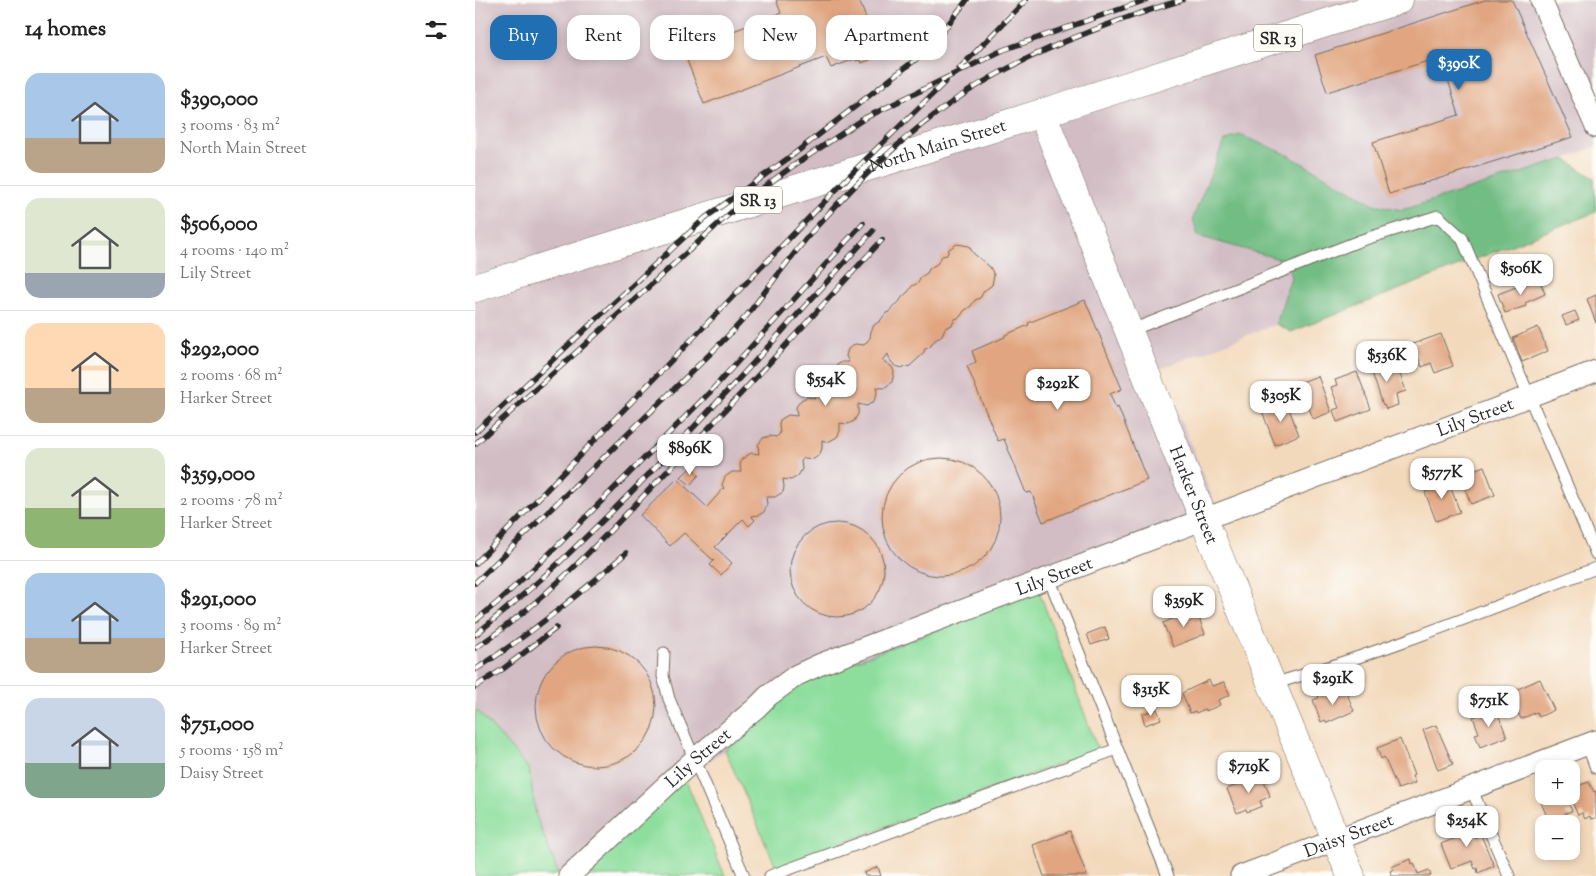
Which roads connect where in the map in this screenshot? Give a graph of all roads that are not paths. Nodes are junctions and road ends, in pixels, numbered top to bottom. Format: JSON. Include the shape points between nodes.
{"nodes":[{"id":1,"x":1399,"y":0,"type":"edge"},
{"id":2,"x":1541,"y":0,"type":"edge"},
{"id":3,"x":1042,"y":113,"type":"junction"},
{"id":4,"x":1596,"y":127,"type":"edge"},
{"id":5,"x":475,"y":288,"type":"edge"},
{"id":6,"x":1129,"y":331,"type":"junction"},
{"id":7,"x":1596,"y":371,"type":"edge"},
{"id":8,"x":1529,"y":396,"type":"junction"},
{"id":9,"x":1205,"y":520,"type":"junction"},
{"id":10,"x":1596,"y":554,"type":"edge"},
{"id":11,"x":1596,"y":568,"type":"edge"},
{"id":12,"x":1049,"y":578,"type":"junction"},
{"id":13,"x":665,"y":653,"type":"dead end"},
{"id":14,"x":1272,"y":684,"type":"junction"},
{"id":15,"x":1591,"y":743,"type":"edge"},
{"id":16,"x":1117,"y":749,"type":"junction"},
{"id":17,"x":695,"y":759,"type":"junction"},
{"id":18,"x":1596,"y":768,"type":"edge"},
{"id":19,"x":1471,"y":788,"type":"junction"},
{"id":20,"x":1336,"y":840,"type":"junction"},
{"id":21,"x":569,"y":876,"type":"edge"},
{"id":22,"x":744,"y":876,"type":"edge"},
{"id":23,"x":770,"y":876,"type":"edge"},
{"id":24,"x":1167,"y":876,"type":"edge"},
{"id":25,"x":1241,"y":876,"type":"edge"},
{"id":26,"x":1351,"y":876,"type":"edge"},
{"id":27,"x":1509,"y":876,"type":"edge"}],
"edges":[{"from":1,"to":3,"type":"main road","name":"North Main Street","number":"SR 13"},
{"from":2,"to":4,"type":"street"},
{"from":3,"to":5,"type":"main road","name":"North Main Street","number":"SR 13"},
{"from":3,"to":6,"type":"main road","name":"Harker Street"},
{"from":6,"to":8,"type":"lane","via":[[1359,241],[1438,216],[1462,238]]},
{"from":6,"to":9,"type":"main road","name":"Harker Street"},
{"from":7,"to":8,"type":"street","name":"Lily Street"},
{"from":8,"to":9,"type":"street","name":"Lily Street"},
{"from":8,"to":10,"type":"lane"},
{"from":9,"to":12,"type":"street","name":"Lily Street"},
{"from":9,"to":14,"type":"main road","name":"Harker Street"},
{"from":11,"to":14,"type":"lane","via":[[1323,670]]},
{"from":12,"to":16,"type":"lane"},
{"from":12,"to":17,"type":"street","name":"Lily Street","via":[[797,675]]},
{"from":13,"to":17,"type":"lane","via":[[663,676],[669,699]]},
{"from":14,"to":20,"type":"main road","name":"Harker Street"},
{"from":15,"to":18,"type":"lane"},
{"from":15,"to":19,"type":"street","name":"Daisy Street"},
{"from":16,"to":23,"type":"lane"},
{"from":16,"to":24,"type":"lane"},
{"from":17,"to":21,"type":"street","name":"Lily Street"},
{"from":17,"to":22,"type":"lane"},
{"from":19,"to":20,"type":"street","name":"Daisy Street"},
{"from":19,"to":27,"type":"lane"},
{"from":20,"to":25,"type":"street","name":"Daisy Street"},
{"from":20,"to":26,"type":"main road","name":"Harker Street"}]}
